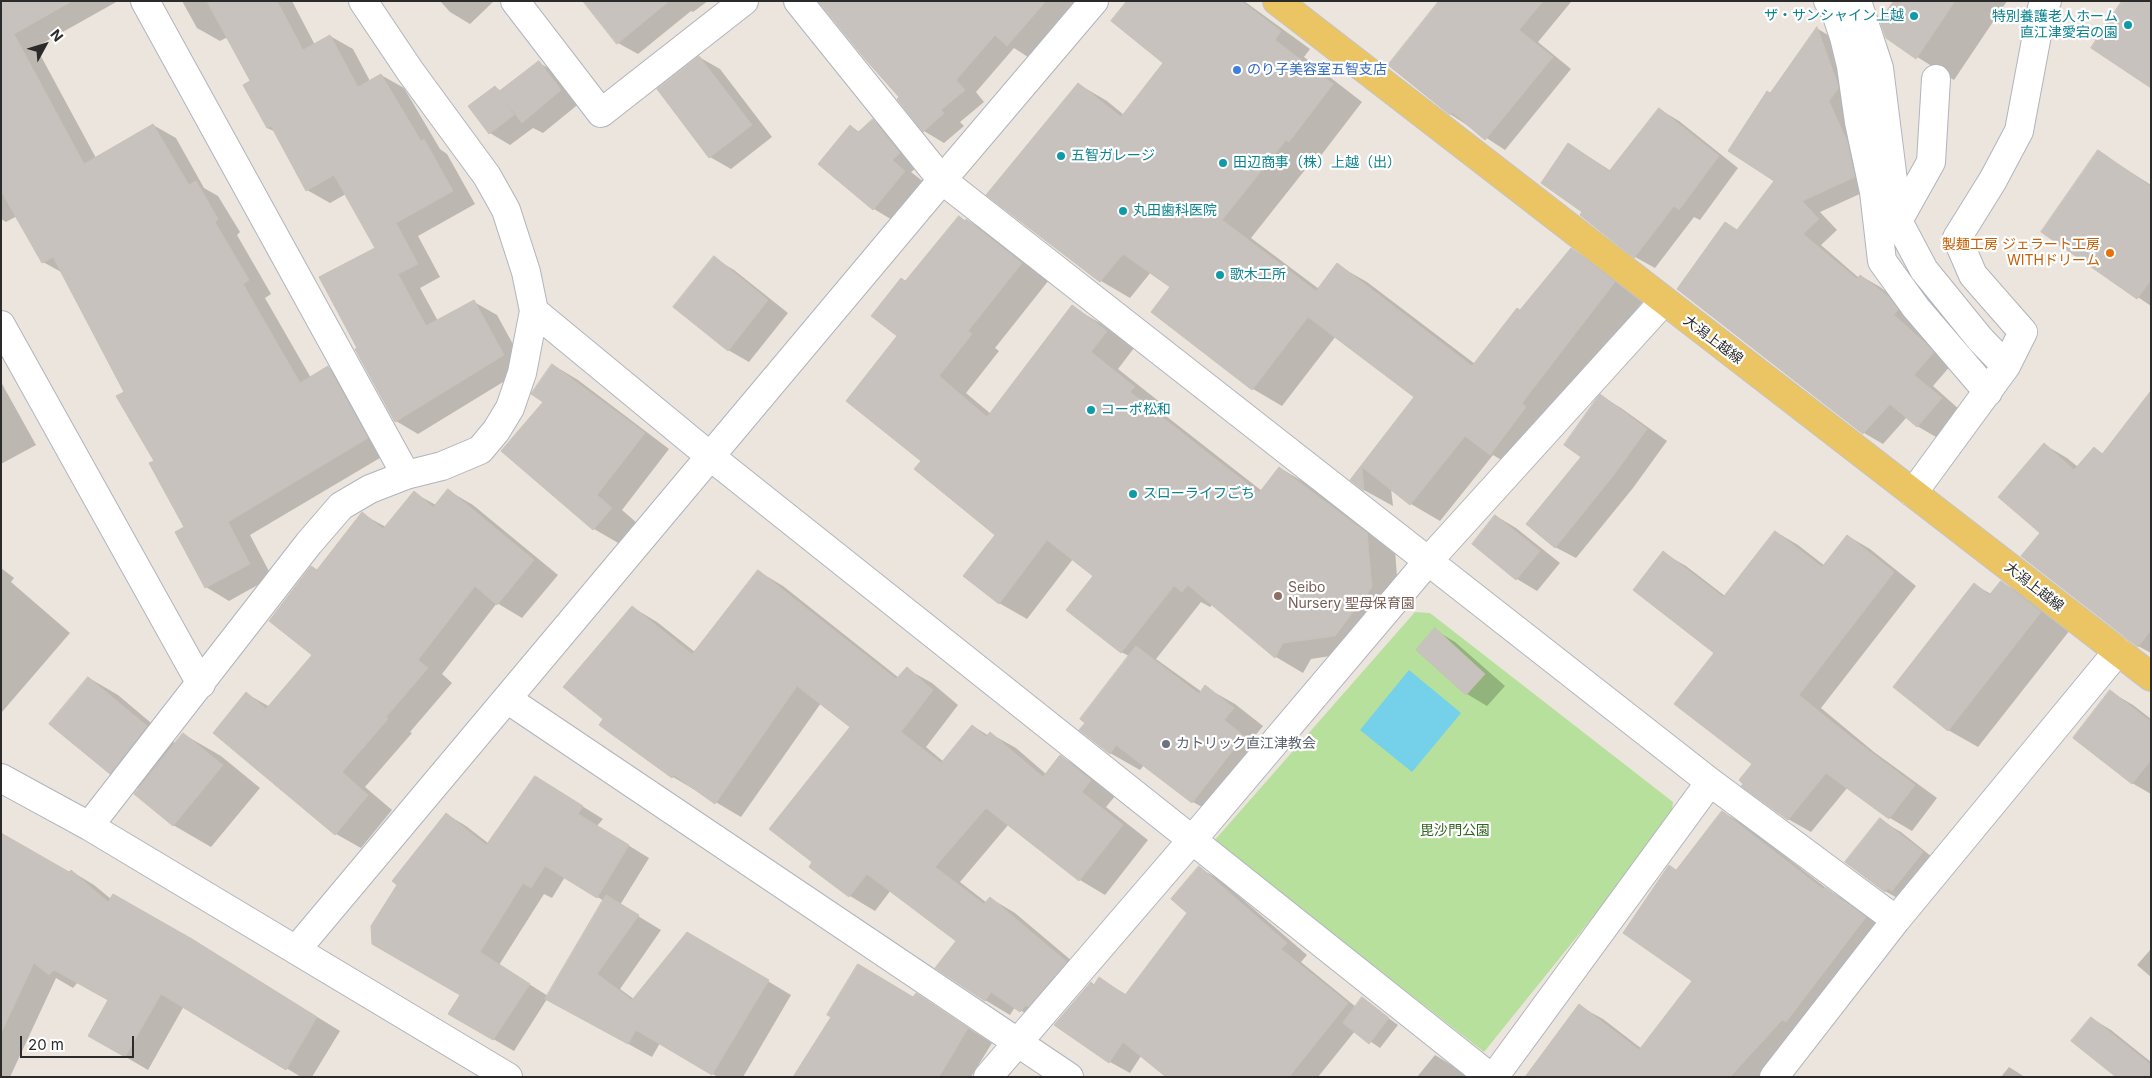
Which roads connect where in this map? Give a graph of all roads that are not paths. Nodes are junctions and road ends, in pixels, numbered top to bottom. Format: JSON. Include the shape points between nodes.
{"nodes":[{"id":1,"x":145,"y":1,"type":"edge"},
{"id":2,"x":363,"y":1,"type":"edge"},
{"id":3,"x":515,"y":1,"type":"edge"},
{"id":4,"x":744,"y":1,"type":"edge"},
{"id":5,"x":798,"y":1,"type":"edge"},
{"id":6,"x":1094,"y":1,"type":"edge"},
{"id":7,"x":1277,"y":1,"type":"edge"},
{"id":8,"x":1828,"y":1,"type":"edge"},
{"id":9,"x":1857,"y":1,"type":"edge"},
{"id":10,"x":2047,"y":1,"type":"edge"},
{"id":11,"x":1936,"y":79,"type":"dead end"},
{"id":12,"x":942,"y":180,"type":"junction"},
{"id":13,"x":1898,"y":221,"type":"junction"},
{"id":14,"x":1663,"y":302,"type":"junction"},
{"id":15,"x":534,"y":311,"type":"junction"},
{"id":16,"x":1,"y":325,"type":"edge"},
{"id":17,"x":2006,"y":366,"type":"junction"},
{"id":18,"x":1988,"y":392,"type":"junction"},
{"id":19,"x":710,"y":457,"type":"junction"},
{"id":20,"x":406,"y":475,"type":"junction"},
{"id":21,"x":1913,"y":493,"type":"junction"},
{"id":22,"x":1429,"y":560,"type":"junction"},
{"id":23,"x":2118,"y":651,"type":"junction"},
{"id":24,"x":2151,"y":677,"type":"edge"},
{"id":25,"x":201,"y":684,"type":"junction"},
{"id":26,"x":507,"y":699,"type":"junction"},
{"id":27,"x":1,"y":778,"type":"edge"},
{"id":28,"x":1710,"y":782,"type":"junction"},
{"id":29,"x":89,"y":826,"type":"junction"},
{"id":30,"x":1192,"y":840,"type":"junction"},
{"id":31,"x":1896,"y":920,"type":"junction"},
{"id":32,"x":296,"y":950,"type":"junction"},
{"id":33,"x":1018,"y":1043,"type":"junction"},
{"id":34,"x":508,"y":1077,"type":"edge"},
{"id":35,"x":988,"y":1077,"type":"edge"},
{"id":36,"x":1069,"y":1077,"type":"edge"},
{"id":37,"x":1492,"y":1077,"type":"edge"},
{"id":38,"x":1774,"y":1077,"type":"edge"}],
"edges":[{"from":1,"to":20,"type":"street"},
{"from":2,"to":15,"type":"street","via":[[487,176],[506,210],[526,272]]},
{"from":3,"to":4,"type":"street","via":[[601,113]]},
{"from":5,"to":12,"type":"street"},
{"from":6,"to":12,"type":"street"},
{"from":7,"to":14,"type":"main road","name":"大潟上越線"},
{"from":8,"to":18,"type":"street","via":[[1836,13],[1851,66],[1874,192],[1882,262],[1916,308]]},
{"from":9,"to":13,"type":"street","via":[[1879,68]]},
{"from":10,"to":17,"type":"street","via":[[2042,8],[2019,131],[1957,238],[1974,275],[2023,332]]},
{"from":11,"to":13,"type":"street","via":[[1931,162]]},
{"from":12,"to":19,"type":"street"},
{"from":12,"to":22,"type":"street"},
{"from":13,"to":17,"type":"street","via":[[1924,270]]},
{"from":14,"to":21,"type":"main road","name":"大潟上越線"},
{"from":14,"to":22,"type":"street"},
{"from":15,"to":19,"type":"street"},
{"from":15,"to":20,"type":"street","via":[[522,373],[510,408],[496,431],[480,450],[442,466]]},
{"from":16,"to":25,"type":"street"},
{"from":17,"to":18,"type":"street"},
{"from":18,"to":21,"type":"street"},
{"from":19,"to":26,"type":"street"},
{"from":19,"to":30,"type":"street"},
{"from":20,"to":25,"type":"street","via":[[370,489],[341,506]]},
{"from":21,"to":23,"type":"main road","name":"大潟上越線"},
{"from":22,"to":28,"type":"street"},
{"from":22,"to":30,"type":"street"},
{"from":23,"to":24,"type":"main road","name":"大潟上越線"},
{"from":23,"to":31,"type":"street"},
{"from":25,"to":29,"type":"street"},
{"from":26,"to":32,"type":"street"},
{"from":26,"to":33,"type":"street"},
{"from":27,"to":29,"type":"street"},
{"from":28,"to":31,"type":"street"},
{"from":28,"to":37,"type":"street"},
{"from":29,"to":32,"type":"street"},
{"from":30,"to":33,"type":"street"},
{"from":30,"to":37,"type":"street"},
{"from":31,"to":38,"type":"street"},
{"from":32,"to":34,"type":"street"},
{"from":33,"to":35,"type":"street"},
{"from":33,"to":36,"type":"street"}]}
